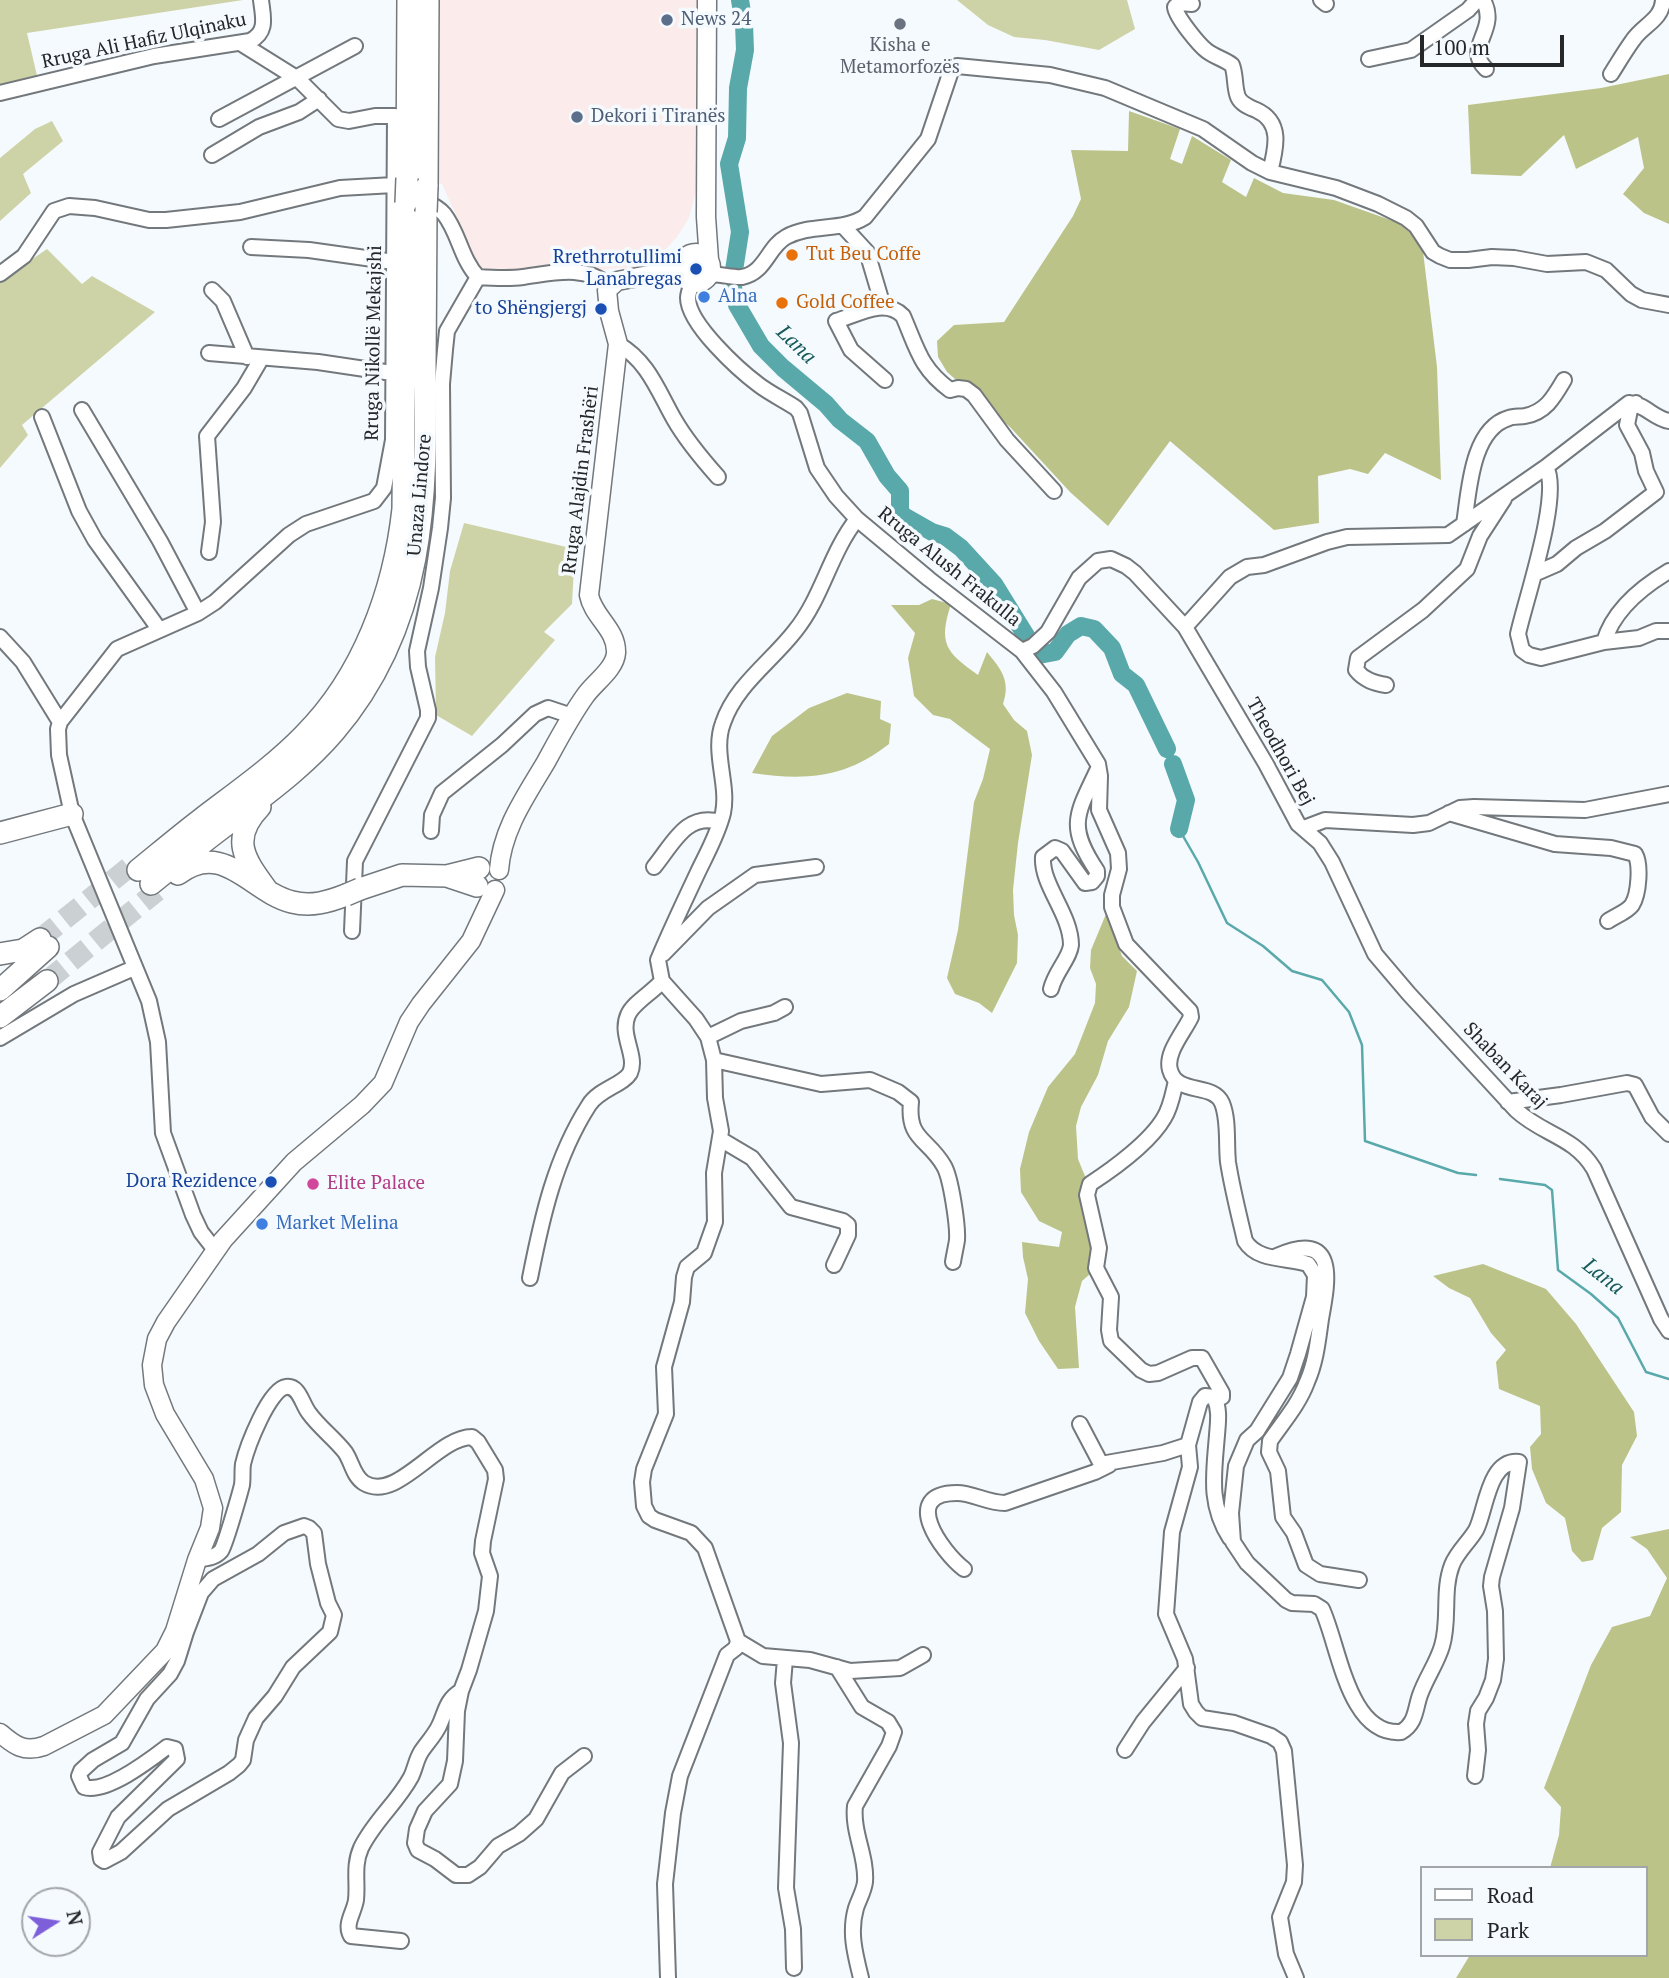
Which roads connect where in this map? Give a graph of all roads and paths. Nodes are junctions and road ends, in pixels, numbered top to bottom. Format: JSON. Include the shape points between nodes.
{"nodes":[{"id":1,"x":261,"y":0,"type":"edge"},
{"id":2,"x":408,"y":0,"type":"edge"},
{"id":3,"x":428,"y":0,"type":"edge"},
{"id":4,"x":707,"y":0,"type":"edge"},
{"id":5,"x":1477,"y":0,"type":"edge"},
{"id":6,"x":1483,"y":0,"type":"edge"},
{"id":7,"x":1663,"y":0,"type":"edge"},
{"id":8,"x":1192,"y":4,"type":"dead end"},
{"id":9,"x":242,"y":44,"type":"junction"},
{"id":10,"x":355,"y":46,"type":"dead end"},
{"id":11,"x":1369,"y":59,"type":"dead end"},
{"id":12,"x":1486,"y":69,"type":"dead end"},
{"id":13,"x":1611,"y":74,"type":"dead end"},
{"id":14,"x":298,"y":79,"type":"junction"},
{"id":15,"x":0,"y":93,"type":"edge"},
{"id":16,"x":319,"y":99,"type":"junction"},
{"id":17,"x":219,"y":118,"type":"dead end"},
{"id":18,"x":212,"y":155,"type":"dead end"},
{"id":19,"x":1270,"y":172,"type":"junction"},
{"id":20,"x":409,"y":183,"type":"junction"},
{"id":21,"x":706,"y":217,"type":"junction"},
{"id":22,"x":843,"y":226,"type":"junction"},
{"id":23,"x":251,"y":247,"type":"dead end"},
{"id":24,"x":394,"y":262,"type":"junction"},
{"id":25,"x":686,"y":269,"type":"junction"},
{"id":26,"x":721,"y":271,"type":"junction"},
{"id":27,"x":0,"y":274,"type":"edge"},
{"id":28,"x":478,"y":277,"type":"junction"},
{"id":29,"x":610,"y":286,"type":"junction"},
{"id":30,"x":212,"y":290,"type":"dead end"},
{"id":31,"x":1669,"y":305,"type":"edge"},
{"id":32,"x":883,"y":306,"type":"junction"},
{"id":33,"x":618,"y":344,"type":"junction"},
{"id":34,"x":209,"y":353,"type":"dead end"},
{"id":35,"x":254,"y":358,"type":"junction"},
{"id":36,"x":392,"y":373,"type":"junction"},
{"id":37,"x":885,"y":380,"type":"dead end"},
{"id":38,"x":1564,"y":380,"type":"dead end"},
{"id":39,"x":1636,"y":403,"type":"junction"},
{"id":40,"x":82,"y":410,"type":"dead end"},
{"id":41,"x":42,"y":417,"type":"dead end"},
{"id":42,"x":1669,"y":421,"type":"edge"},
{"id":43,"x":1546,"y":467,"type":"junction"},
{"id":44,"x":718,"y":477,"type":"dead end"},
{"id":45,"x":1054,"y":491,"type":"dead end"},
{"id":46,"x":1509,"y":492,"type":"junction"},
{"id":47,"x":857,"y":519,"type":"junction"},
{"id":48,"x":1464,"y":524,"type":"junction"},
{"id":49,"x":209,"y":552,"type":"dead end"},
{"id":50,"x":1669,"y":571,"type":"edge"},
{"id":51,"x":1534,"y":574,"type":"junction"},
{"id":52,"x":409,"y":592,"type":"junction"},
{"id":53,"x":198,"y":613,"type":"junction"},
{"id":54,"x":1185,"y":627,"type":"junction"},
{"id":55,"x":159,"y":629,"type":"junction"},
{"id":56,"x":1669,"y":631,"type":"edge"},
{"id":57,"x":0,"y":637,"type":"edge"},
{"id":58,"x":1604,"y":642,"type":"junction"},
{"id":59,"x":1022,"y":651,"type":"junction"},
{"id":60,"x":1386,"y":684,"type":"dead end"},
{"id":61,"x":572,"y":716,"type":"junction"},
{"id":62,"x":60,"y":722,"type":"junction"},
{"id":63,"x":1098,"y":767,"type":"junction"},
{"id":64,"x":1669,"y":794,"type":"edge"},
{"id":65,"x":1449,"y":813,"type":"junction"},
{"id":66,"x":72,"y":814,"type":"junction"},
{"id":67,"x":720,"y":822,"type":"junction"},
{"id":68,"x":1304,"y":828,"type":"junction"},
{"id":69,"x":431,"y":831,"type":"dead end"},
{"id":70,"x":0,"y":833,"type":"edge"},
{"id":71,"x":654,"y":867,"type":"dead end"},
{"id":72,"x":816,"y":867,"type":"dead end"},
{"id":73,"x":145,"y":878,"type":"junction"},
{"id":74,"x":487,"y":878,"type":"junction"},
{"id":75,"x":267,"y":890,"type":"junction"},
{"id":76,"x":1608,"y":921,"type":"dead end"},
{"id":77,"x":352,"y":931,"type":"dead end"},
{"id":78,"x":0,"y":954,"type":"edge"},
{"id":79,"x":658,"y":960,"type":"junction"},
{"id":80,"x":134,"y":968,"type":"junction"},
{"id":81,"x":45,"y":979,"type":"tunnel mouth"},
{"id":82,"x":662,"y":981,"type":"junction"},
{"id":83,"x":1051,"y":989,"type":"dead end"},
{"id":84,"x":0,"y":990,"type":"edge"},
{"id":85,"x":785,"y":1007,"type":"dead end"},
{"id":86,"x":0,"y":1016,"type":"edge"},
{"id":87,"x":708,"y":1037,"type":"junction"},
{"id":88,"x":0,"y":1038,"type":"edge"},
{"id":89,"x":714,"y":1060,"type":"junction"},
{"id":90,"x":1176,"y":1081,"type":"junction"},
{"id":91,"x":1508,"y":1102,"type":"junction"},
{"id":92,"x":1669,"y":1134,"type":"edge"},
{"id":93,"x":720,"y":1139,"type":"junction"},
{"id":94,"x":215,"y":1250,"type":"junction"},
{"id":95,"x":1274,"y":1257,"type":"junction"},
{"id":96,"x":953,"y":1262,"type":"dead end"},
{"id":97,"x":834,"y":1265,"type":"dead end"},
{"id":98,"x":530,"y":1278,"type":"dead end"},
{"id":99,"x":1669,"y":1331,"type":"edge"},
{"id":100,"x":1216,"y":1400,"type":"junction"},
{"id":101,"x":1080,"y":1424,"type":"dead end"},
{"id":102,"x":1188,"y":1445,"type":"junction"},
{"id":103,"x":1109,"y":1465,"type":"junction"},
{"id":104,"x":1233,"y":1542,"type":"junction"},
{"id":105,"x":197,"y":1560,"type":"junction"},
{"id":106,"x":964,"y":1569,"type":"dead end"},
{"id":107,"x":1359,"y":1580,"type":"dead end"},
{"id":108,"x":180,"y":1632,"type":"junction"},
{"id":109,"x":738,"y":1641,"type":"junction"},
{"id":110,"x":923,"y":1655,"type":"dead end"},
{"id":111,"x":785,"y":1659,"type":"junction"},
{"id":112,"x":837,"y":1667,"type":"junction"},
{"id":113,"x":1187,"y":1668,"type":"junction"},
{"id":114,"x":461,"y":1691,"type":"junction"},
{"id":115,"x":0,"y":1732,"type":"edge"},
{"id":116,"x":1125,"y":1751,"type":"dead end"},
{"id":117,"x":584,"y":1756,"type":"dead end"},
{"id":118,"x":1475,"y":1776,"type":"dead end"},
{"id":119,"x":401,"y":1941,"type":"dead end"},
{"id":120,"x":794,"y":1968,"type":"dead end"},
{"id":121,"x":668,"y":1978,"type":"edge"},
{"id":122,"x":861,"y":1978,"type":"edge"},
{"id":123,"x":1296,"y":1978,"type":"edge"}],
"edges":[{"from":1,"to":9,"type":"street","name":"Rruga Ali Hafiz Ulqinaku","via":[[262,32]]},
{"from":2,"to":20,"type":"highway","name":"Unaza Lindore"},
{"from":3,"to":20,"type":"highway","name":"Unaza Lindore"},
{"from":4,"to":21,"type":"main road"},
{"from":5,"to":11,"type":"street","via":[[1411,50]]},
{"from":6,"to":12,"type":"street","via":[[1489,17],[1478,54]]},
{"from":7,"to":13,"type":"street","via":[[1657,18],[1635,37]]},
{"from":8,"to":19,"type":"street","via":[[1175,7],[1181,22],[1206,51],[1232,65],[1238,98],[1263,113],[1275,128]]},
{"from":9,"to":14,"type":"street"},
{"from":9,"to":15,"type":"street","name":"Rruga Ali Hafiz Ulqinaku","via":[[154,57]]},
{"from":10,"to":14,"type":"street"},
{"from":14,"to":16,"type":"street"},
{"from":14,"to":17,"type":"street"},
{"from":16,"to":18,"type":"street"},
{"from":16,"to":20,"type":"street","name":"Rruga Nikollë Mekajshi","via":[[344,121],[395,116]]},
{"from":19,"to":22,"type":"street","via":[[1203,129],[1105,88],[1050,75],[957,66],[951,71],[923,147],[865,216]]},
{"from":19,"to":31,"type":"street","via":[[1378,204],[1406,218],[1433,252],[1450,260],[1492,257],[1547,264],[1586,262],[1606,270],[1642,300]]},
{"from":20,"to":24,"type":"street","name":"Rruga Nikollë Mekajshi"},
{"from":20,"to":27,"type":"street","via":[[340,188],[240,212],[166,220],[61,207],[18,262]]},
{"from":20,"to":28,"type":"street","via":[[446,216],[468,266]]},
{"from":20,"to":52,"type":"highway","name":"Unaza Lindore","bridge":true,"via":[[426,212],[426,443],[420,534]]},
{"from":20,"to":73,"type":"highway","name":"Unaza Lindore","bridge":true,"via":[[403,509],[399,548],[376,622],[353,671],[310,729],[162,850]]},
{"from":21,"to":25,"type":"main road"},
{"from":21,"to":26,"type":"main road"},
{"from":22,"to":26,"type":"street","via":[[799,231],[778,242],[763,266]]},
{"from":22,"to":32,"type":"street","via":[[867,252]]},
{"from":23,"to":24,"type":"street"},
{"from":24,"to":36,"type":"street","name":"Rruga Nikollë Mekajshi"},
{"from":25,"to":26,"type":"main road","via":[[702,281]]},
{"from":25,"to":26,"type":"main road","via":[[701,253]]},
{"from":25,"to":29,"type":"main road"},
{"from":25,"to":47,"type":"street","name":"Rruga Alush Frakulla","via":[[690,308],[703,330],[758,384],[796,408],[817,468]]},
{"from":28,"to":29,"type":"street","via":[[524,277],[567,270],[591,275]]},
{"from":28,"to":77,"type":"street","via":[[447,331],[443,498],[417,650],[428,718],[355,862]]},
{"from":29,"to":33,"type":"main road","name":"Rruga Alajdin Frashëri","via":[[607,302]]},
{"from":30,"to":35,"type":"street","via":[[223,301]]},
{"from":32,"to":37,"type":"street","via":[[836,321],[851,350]]},
{"from":32,"to":45,"type":"street","via":[[903,316],[933,378],[950,390],[966,389],[974,395]]},
{"from":33,"to":44,"type":"street","via":[[655,381],[680,429]]},
{"from":33,"to":61,"type":"main road","name":"Rruga Alajdin Frashëri","via":[[589,595],[611,632],[616,654]]},
{"from":34,"to":35,"type":"street"},
{"from":35,"to":36,"type":"street"},
{"from":35,"to":49,"type":"street","via":[[244,388],[207,436],[213,522]]},
{"from":36,"to":53,"type":"street","name":"Rruga Nikollë Mekajshi","via":[[390,464],[384,488],[374,501],[298,530]]},
{"from":38,"to":48,"type":"street","via":[[1541,412],[1508,418],[1483,438]]},
{"from":39,"to":42,"type":"street"},
{"from":39,"to":43,"type":"street","via":[[1629,403]]},
{"from":39,"to":51,"type":"street","via":[[1628,425],[1656,492],[1557,564]]},
{"from":40,"to":53,"type":"street"},
{"from":41,"to":55,"type":"street","via":[[95,540]]},
{"from":43,"to":46,"type":"street"},
{"from":43,"to":51,"type":"street","via":[[1551,488]]},
{"from":46,"to":48,"type":"street"},
{"from":46,"to":60,"type":"street","via":[[1480,536],[1467,569],[1423,610],[1357,658],[1360,675]]},
{"from":47,"to":59,"type":"street","name":"Rruga Alush Frakulla"},
{"from":47,"to":67,"type":"street","via":[[807,615],[737,696],[723,722]]},
{"from":48,"to":54,"type":"street","via":[[1448,536],[1348,537],[1247,568],[1230,577]]},
{"from":50,"to":58,"type":"street","via":[[1634,597]]},
{"from":51,"to":58,"type":"street","via":[[1518,634],[1522,650],[1541,658]]},
{"from":52,"to":73,"type":"highway","name":"Unaza Lindore","via":[[368,684],[334,732],[274,788]]},
{"from":52,"to":75,"type":"highway","via":[[397,633],[361,702],[324,747],[247,821],[244,853]]},
{"from":53,"to":55,"type":"street","name":"Rruga Nikollë Mekajshi"},
{"from":54,"to":59,"type":"street","name":"Rruga Alush Frakulla","via":[[1126,566],[1111,559],[1098,561],[1079,578],[1048,632]]},
{"from":54,"to":68,"type":"street","name":"Theodhori Bej"},
{"from":55,"to":62,"type":"street","name":"Rruga Nikollë Mekajshi","via":[[117,649]]},
{"from":56,"to":58,"type":"street"},
{"from":57,"to":62,"type":"street","via":[[23,662]]},
{"from":59,"to":63,"type":"street","via":[[1054,692]]},
{"from":61,"to":69,"type":"street","via":[[548,708],[535,713],[442,793]]},
{"from":61,"to":74,"type":"main road","name":"Rruga Alajdin Frashëri","via":[[510,824]]},
{"from":62,"to":66,"type":"street","via":[[59,755]]},
{"from":63,"to":83,"type":"street","via":[[1076,827],[1097,876],[1085,883],[1062,850],[1055,848],[1043,857],[1071,944]]},
{"from":63,"to":90,"type":"street","via":[[1099,810],[1118,853],[1112,907],[1121,932],[1126,944],[1190,1011],[1169,1060]]},
{"from":64,"to":65,"type":"street","name":"Theodhori Bej","via":[[1585,810],[1474,807]]},
{"from":65,"to":68,"type":"street","name":"Theodhori Bej","via":[[1413,825],[1325,820]]},
{"from":65,"to":76,"type":"street","via":[[1555,844],[1634,854],[1639,866],[1634,901]]},
{"from":66,"to":70,"type":"highway"},
{"from":66,"to":80,"type":"street"},
{"from":67,"to":71,"type":"street","via":[[708,818],[694,822]]},
{"from":67,"to":79,"type":"street"},
{"from":68,"to":91,"type":"street","name":"Shaban Karaj","via":[[1332,862],[1376,954]]},
{"from":72,"to":79,"type":"street","via":[[755,875],[708,908]]},
{"from":73,"to":75,"type":"highway","via":[[208,862],[233,869]]},
{"from":74,"to":75,"type":"highway","via":[[402,875],[308,905]]},
{"from":74,"to":94,"type":"main road","name":"Rruga Alajdin Frashëri","via":[[483,913],[471,941],[409,1022],[383,1083],[294,1162]]},
{"from":78,"to":84,"type":"highway","via":[[44,943]]},
{"from":79,"to":82,"type":"street"},
{"from":80,"to":88,"type":"street","via":[[74,994]]},
{"from":80,"to":94,"type":"street","via":[[149,1001],[158,1042],[163,1133],[193,1215]]},
{"from":81,"to":86,"type":"highway"},
{"from":82,"to":87,"type":"street"},
{"from":82,"to":98,"type":"street","via":[[629,1014],[629,1075],[589,1105],[558,1164]]},
{"from":85,"to":87,"type":"street"},
{"from":87,"to":89,"type":"street"},
{"from":89,"to":93,"type":"street"},
{"from":89,"to":96,"type":"street","via":[[821,1084],[870,1080],[911,1101],[912,1126],[949,1178],[957,1238]]},
{"from":90,"to":95,"type":"street","via":[[1220,1099],[1245,1241],[1258,1254]]},
{"from":90,"to":100,"type":"street","via":[[1164,1118],[1153,1133],[1090,1184],[1087,1195],[1099,1248],[1097,1273],[1111,1299],[1111,1341],[1149,1374],[1202,1358],[1222,1391]]},
{"from":91,"to":92,"type":"street","via":[[1627,1083],[1635,1085],[1652,1116]]},
{"from":91,"to":99,"type":"street","name":"Shaban Karaj","via":[[1529,1121],[1584,1153]]},
{"from":93,"to":97,"type":"street","via":[[752,1158],[791,1206],[848,1225]]},
{"from":93,"to":109,"type":"street","via":[[714,1173],[715,1222],[704,1253],[687,1267],[664,1367],[666,1414],[642,1482],[649,1516],[691,1532],[705,1548]]},
{"from":94,"to":105,"type":"main road","name":"Rruga Alajdin Frashëri","via":[[166,1322],[152,1366],[162,1408],[210,1495],[213,1518]]},
{"from":95,"to":104,"type":"street","via":[[1308,1264],[1315,1275],[1314,1297],[1290,1378],[1247,1440],[1236,1466]]},
{"from":95,"to":107,"type":"street","via":[[1309,1249],[1324,1259],[1328,1273],[1308,1381],[1270,1441],[1283,1517],[1306,1565],[1320,1574]]},
{"from":100,"to":102,"type":"street","via":[[1210,1395],[1200,1402]]},
{"from":100,"to":104,"type":"street","via":[[1216,1512]]},
{"from":101,"to":103,"type":"street","via":[[1096,1458]]},
{"from":102,"to":103,"type":"street"},
{"from":102,"to":113,"type":"street","via":[[1190,1467],[1172,1532],[1166,1614]]},
{"from":103,"to":106,"type":"street","via":[[1004,1503],[990,1503],[966,1493],[934,1498],[927,1516],[930,1528],[951,1559]]},
{"from":104,"to":118,"type":"street","via":[[1247,1563],[1282,1597],[1322,1609],[1354,1701],[1372,1723],[1401,1731],[1411,1723],[1443,1645],[1452,1565],[1479,1523],[1501,1468],[1519,1462],[1512,1508],[1492,1577],[1496,1659],[1493,1680],[1478,1711]]},
{"from":105,"to":108,"type":"main road","name":"Rruga Alajdin Frashëri"},
{"from":105,"to":114,"type":"street","via":[[213,1558],[222,1551],[242,1484],[243,1464],[269,1401],[283,1387],[295,1389],[365,1484],[395,1483],[446,1445],[472,1437],[492,1463],[496,1479],[482,1553],[490,1588]]},
{"from":108,"to":108,"type":"street","via":[[213,1579],[284,1533],[304,1526],[314,1533],[334,1615],[330,1632],[292,1667],[256,1718],[239,1765],[168,1809],[121,1852],[104,1861],[100,1852],[118,1817],[177,1755],[167,1747],[136,1770],[97,1788],[84,1787],[79,1776],[93,1760],[122,1743],[143,1704],[177,1661]]},
{"from":108,"to":115,"type":"main road","name":"Rruga Alajdin Frashëri","via":[[97,1719],[37,1749],[20,1748]]},
{"from":109,"to":111,"type":"street","via":[[764,1656]]},
{"from":109,"to":121,"type":"street","via":[[727,1655],[680,1776],[665,1884]]},
{"from":110,"to":112,"type":"street","via":[[900,1668],[867,1672]]},
{"from":111,"to":112,"type":"street"},
{"from":111,"to":120,"type":"street","via":[[783,1683],[792,1743],[786,1888]]},
{"from":112,"to":122,"type":"street","via":[[862,1707],[888,1722],[894,1732],[855,1806],[865,1883],[852,1933]]},
{"from":113,"to":116,"type":"street"},
{"from":113,"to":123,"type":"street","via":[[1191,1704],[1202,1718],[1271,1736],[1284,1751],[1295,1865],[1294,1882],[1280,1917],[1286,1954]]},
{"from":114,"to":117,"type":"street","via":[[450,1784],[425,1811],[415,1843],[418,1850],[456,1875],[474,1871],[498,1846],[536,1819],[562,1773]]},
{"from":114,"to":119,"type":"street","via":[[446,1704],[410,1780],[373,1829],[356,1862],[356,1902],[348,1923],[351,1936]]}]}
